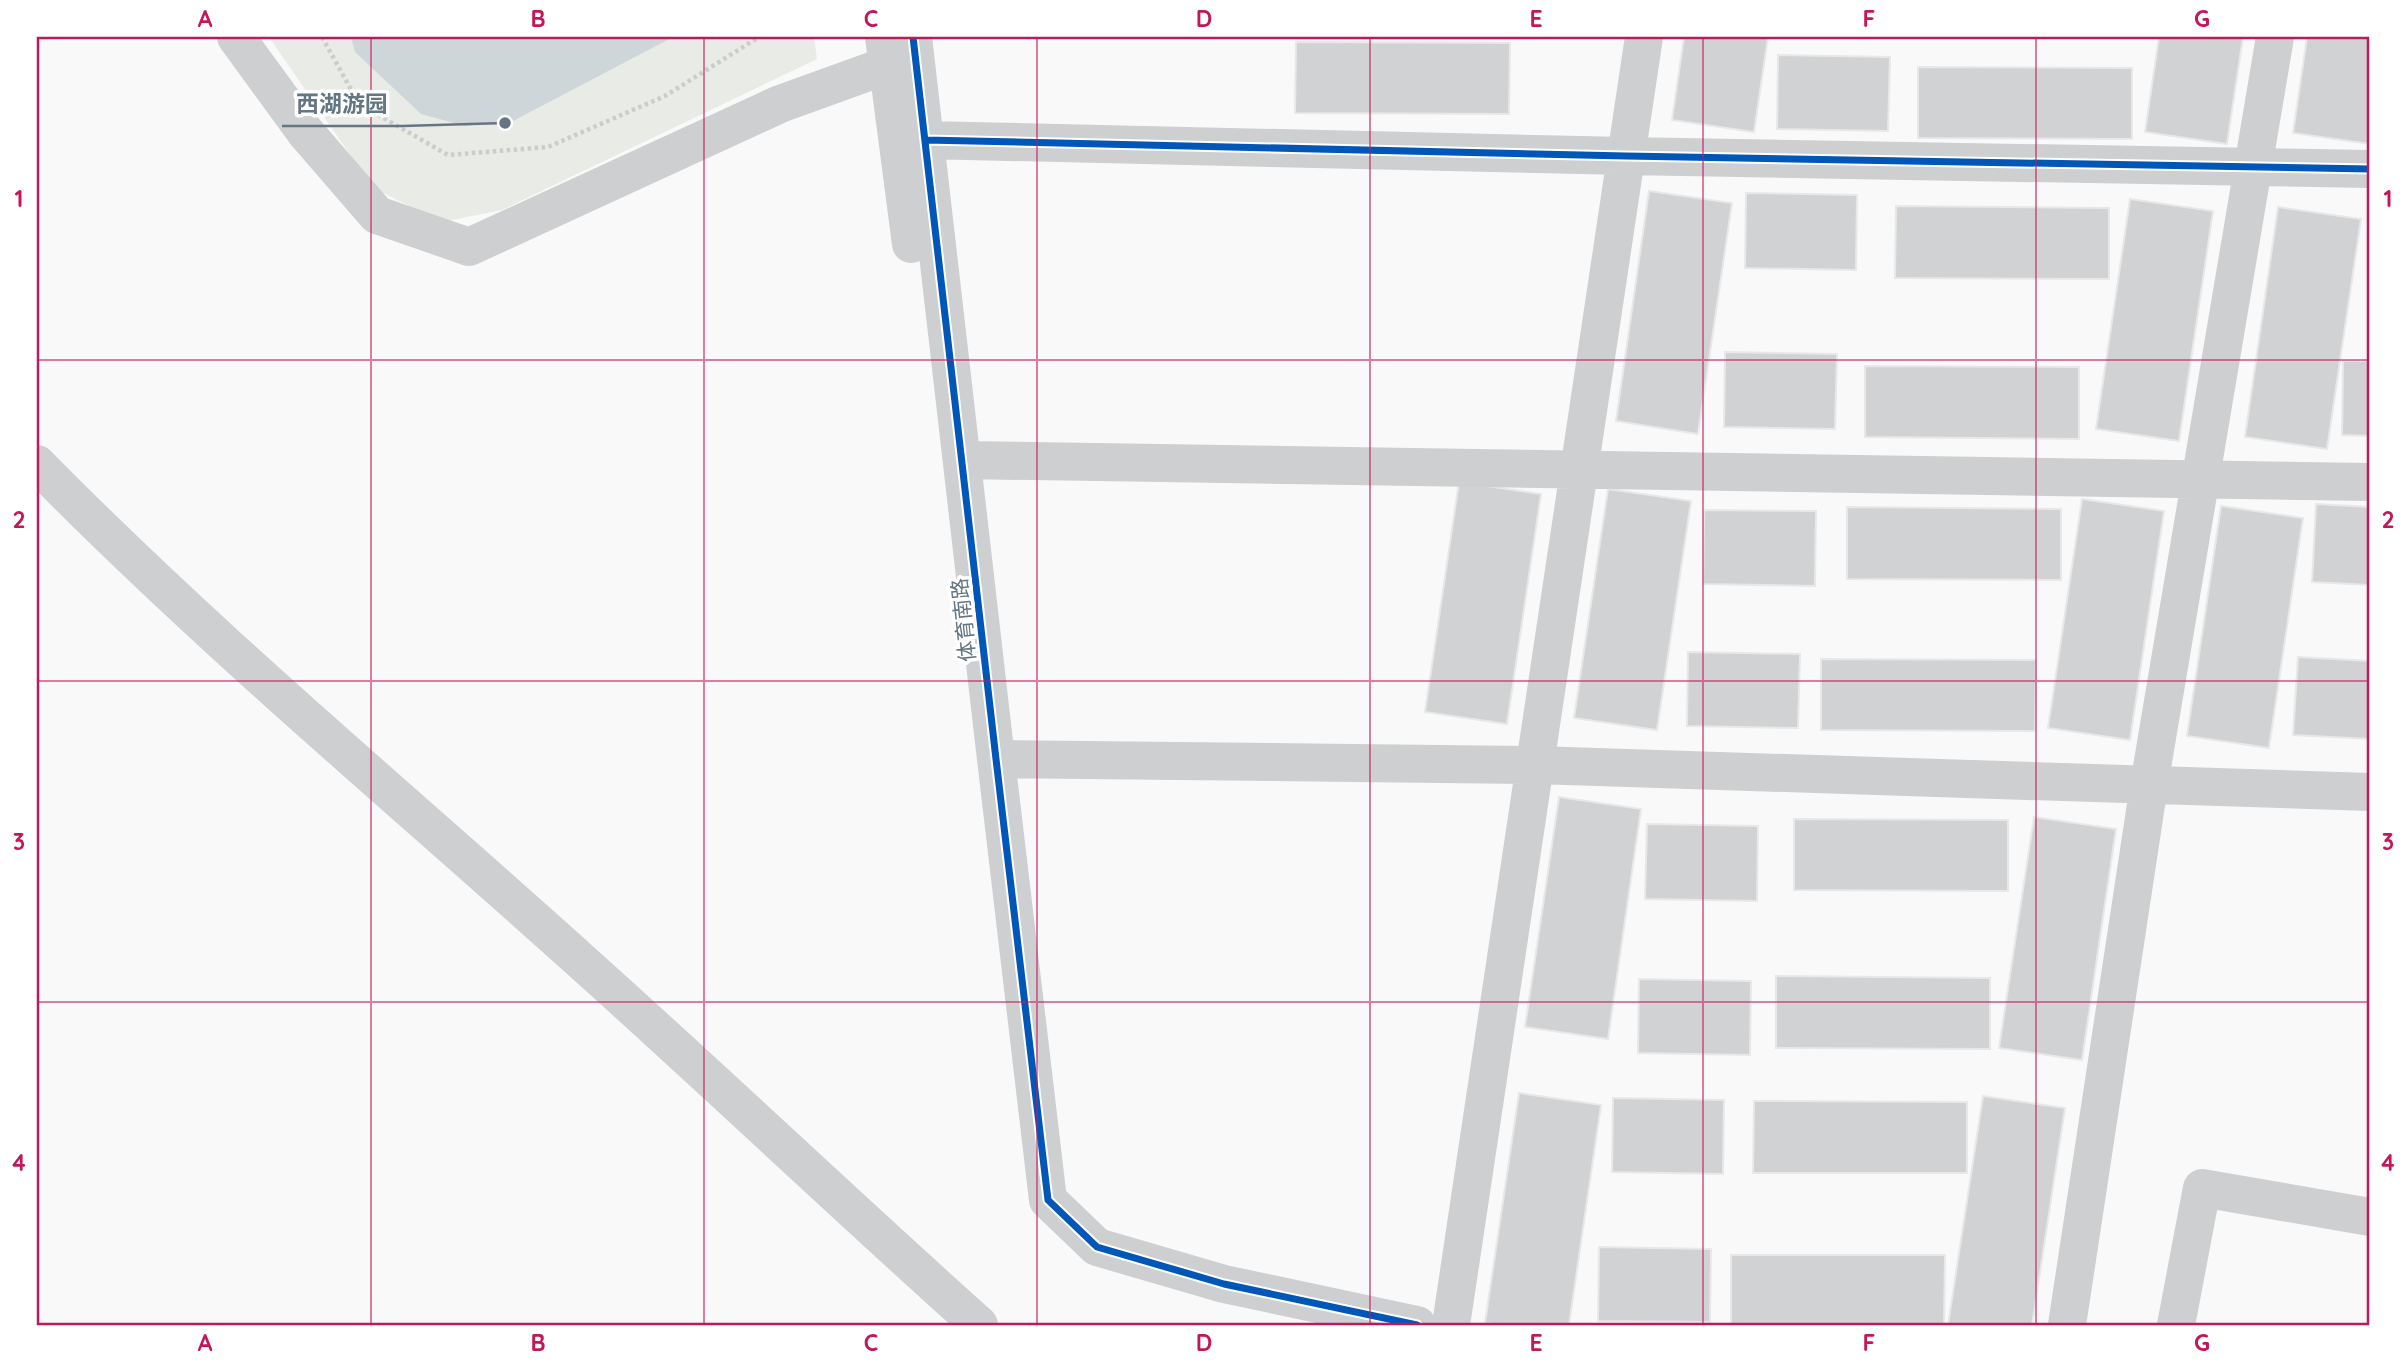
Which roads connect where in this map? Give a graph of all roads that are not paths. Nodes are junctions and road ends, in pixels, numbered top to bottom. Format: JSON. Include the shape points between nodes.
{"nodes":[{"id":1,"x":236,"y":37,"type":"edge"},
{"id":2,"x":1644,"y":37,"type":"edge"},
{"id":3,"x":2275,"y":37,"type":"edge"},
{"id":4,"x":900,"y":50,"type":"edge"},
{"id":5,"x":925,"y":140,"type":"junction"},
{"id":6,"x":1626,"y":156,"type":"junction"},
{"id":7,"x":2253,"y":167,"type":"junction"},
{"id":8,"x":2370,"y":170,"type":"edge"},
{"id":9,"x":962,"y":460,"type":"junction"},
{"id":10,"x":37,"y":464,"type":"edge"},
{"id":11,"x":1578,"y":470,"type":"junction"},
{"id":12,"x":2201,"y":479,"type":"junction"},
{"id":13,"x":2370,"y":482,"type":"edge"},
{"id":14,"x":996,"y":759,"type":"junction"},
{"id":15,"x":1535,"y":765,"type":"junction"},
{"id":16,"x":2149,"y":785,"type":"junction"},
{"id":17,"x":2370,"y":792,"type":"edge"},
{"id":18,"x":1041,"y":1205,"type":"junction"},
{"id":19,"x":2370,"y":1217,"type":"edge"},
{"id":20,"x":979,"y":1325,"type":"edge"},
{"id":21,"x":1350,"y":1325,"type":"edge"},
{"id":22,"x":1417,"y":1325,"type":"edge"},
{"id":23,"x":1451,"y":1325,"type":"edge"},
{"id":24,"x":2067,"y":1325,"type":"edge"},
{"id":25,"x":2176,"y":1325,"type":"edge"}],
"edges":[{"from":1,"to":4,"type":"street","via":[[306,133],[377,215],[469,247]]},
{"from":2,"to":6,"type":"street"},
{"from":3,"to":7,"type":"street"},
{"from":4,"to":5,"type":"street","name":"体育南路"},
{"from":4,"to":18,"type":"street","name":"体育南路"},
{"from":5,"to":6,"type":"street"},
{"from":5,"to":9,"type":"street","name":"体育南路"},
{"from":6,"to":7,"type":"street"},
{"from":6,"to":11,"type":"street"},
{"from":7,"to":8,"type":"street"},
{"from":7,"to":12,"type":"street"},
{"from":9,"to":11,"type":"street"},
{"from":9,"to":14,"type":"street","name":"体育南路"},
{"from":10,"to":20,"type":"street","via":[[336,745],[582,962]]},
{"from":11,"to":12,"type":"street"},
{"from":11,"to":15,"type":"street"},
{"from":12,"to":13,"type":"street"},
{"from":12,"to":16,"type":"street"},
{"from":14,"to":15,"type":"street"},
{"from":14,"to":18,"type":"street","name":"体育南路"},
{"from":15,"to":16,"type":"street"},
{"from":15,"to":23,"type":"street"},
{"from":16,"to":17,"type":"street"},
{"from":16,"to":24,"type":"street"},
{"from":18,"to":21,"type":"street","via":[[1090,1261]]},
{"from":18,"to":22,"type":"street","via":[[1097,1247],[1224,1284]]},
{"from":19,"to":25,"type":"street","via":[[2202,1188]]}]}
